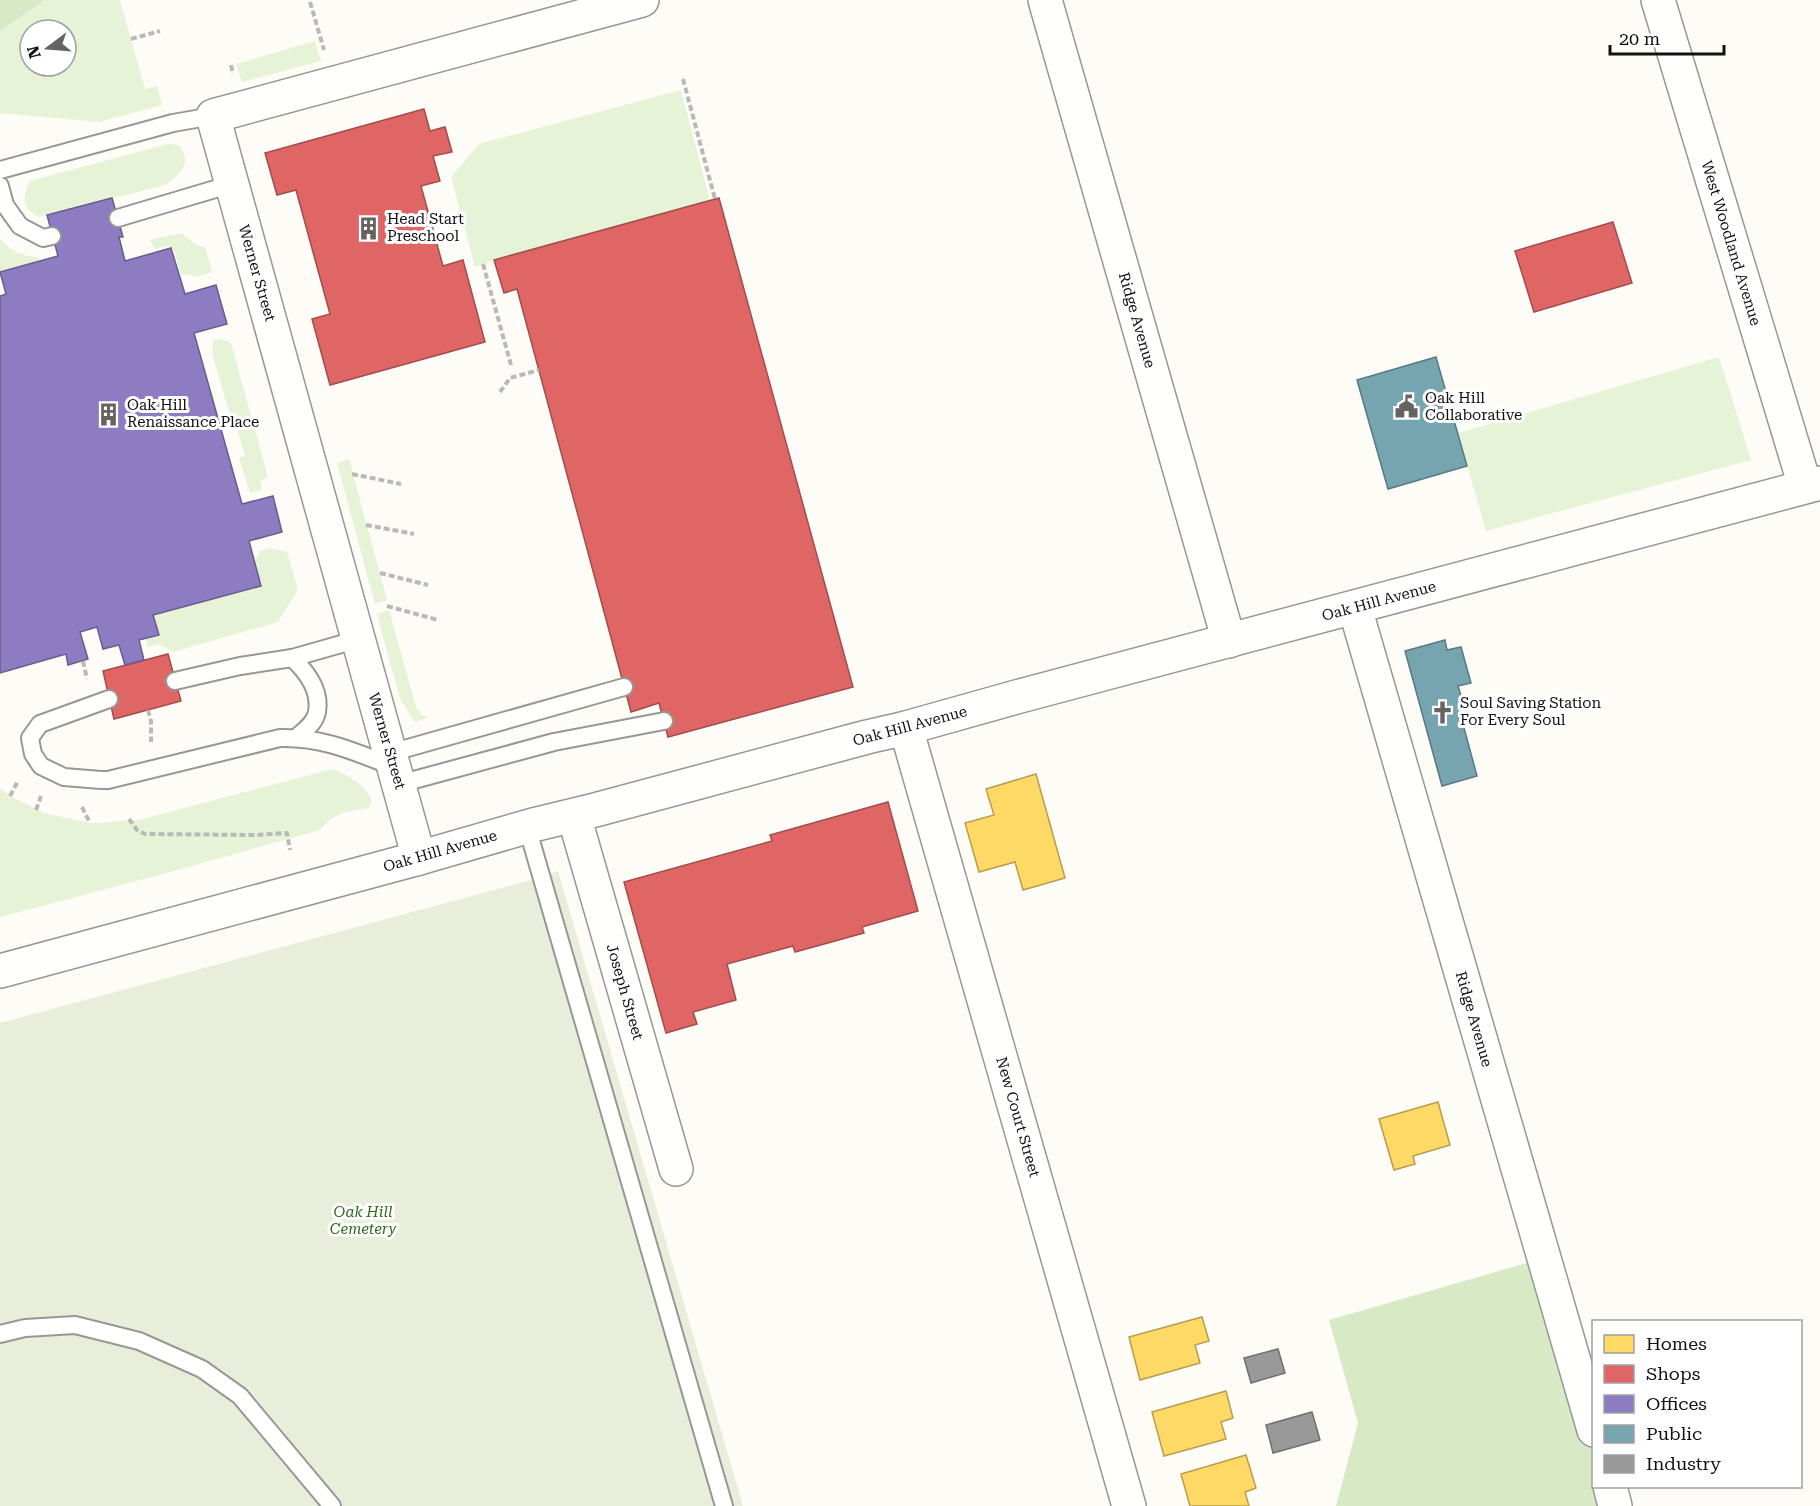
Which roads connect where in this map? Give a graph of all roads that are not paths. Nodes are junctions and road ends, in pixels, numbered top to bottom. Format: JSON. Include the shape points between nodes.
{"nodes":[{"id":1,"x":642,"y":0,"type":"edge"},
{"id":2,"x":1045,"y":0,"type":"edge"},
{"id":3,"x":1658,"y":0,"type":"edge"},
{"id":4,"x":213,"y":116,"type":"junction"},
{"id":5,"x":0,"y":170,"type":"edge"},
{"id":6,"x":232,"y":184,"type":"junction"},
{"id":7,"x":0,"y":186,"type":"edge"},
{"id":8,"x":118,"y":218,"type":"dead end"},
{"id":9,"x":52,"y":236,"type":"dead end"},
{"id":10,"x":1813,"y":485,"type":"edge"},
{"id":11,"x":1355,"y":608,"type":"junction"},
{"id":12,"x":359,"y":639,"type":"junction"},
{"id":13,"x":1229,"y":641,"type":"junction"},
{"id":14,"x":292,"y":658,"type":"junction"},
{"id":15,"x":175,"y":681,"type":"dead end"},
{"id":16,"x":624,"y":687,"type":"dead end"},
{"id":17,"x":109,"y":699,"type":"dead end"},
{"id":18,"x":664,"y":721,"type":"dead end"},
{"id":19,"x":906,"y":728,"type":"junction"},
{"id":20,"x":297,"y":737,"type":"junction"},
{"id":21,"x":394,"y":768,"type":"junction"},
{"id":22,"x":574,"y":816,"type":"junction"},
{"id":23,"x":527,"y":827,"type":"junction"},
{"id":24,"x":420,"y":858,"type":"junction"},
{"id":25,"x":0,"y":971,"type":"edge"},
{"id":26,"x":676,"y":1168,"type":"dead end"},
{"id":27,"x":0,"y":1334,"type":"edge"},
{"id":28,"x":1592,"y":1427,"type":"edge"},
{"id":29,"x":1610,"y":1488,"type":"edge"},
{"id":30,"x":332,"y":1506,"type":"edge"},
{"id":31,"x":724,"y":1506,"type":"edge"},
{"id":32,"x":1130,"y":1506,"type":"edge"},
{"id":33,"x":1615,"y":1506,"type":"edge"}],
"edges":[{"from":1,"to":4,"type":"street"},
{"from":2,"to":13,"type":"street","name":"Ridge Avenue"},
{"from":3,"to":10,"type":"street","name":"West Woodland Avenue"},
{"from":4,"to":5,"type":"lane","via":[[173,123]]},
{"from":4,"to":6,"type":"street","name":"Werner Street"},
{"from":6,"to":8,"type":"lane"},
{"from":6,"to":12,"type":"street","name":"Werner Street"},
{"from":7,"to":9,"type":"lane","via":[[5,205],[20,226],[43,238]]},
{"from":10,"to":11,"type":"street","name":"Oak Hill Avenue"},
{"from":11,"to":13,"type":"street","name":"Oak Hill Avenue"},
{"from":11,"to":28,"type":"street","name":"Ridge Avenue"},
{"from":12,"to":14,"type":"lane"},
{"from":12,"to":21,"type":"street","name":"Werner Street"},
{"from":13,"to":19,"type":"street","name":"Oak Hill Avenue"},
{"from":14,"to":15,"type":"lane"},
{"from":14,"to":20,"type":"lane","via":[[308,673],[317,703],[310,726]]},
{"from":16,"to":21,"type":"lane"},
{"from":17,"to":20,"type":"lane","via":[[40,724],[30,738],[33,754],[41,766],[66,778],[108,780]]},
{"from":18,"to":21,"type":"lane"},
{"from":19,"to":22,"type":"street","name":"Oak Hill Avenue"},
{"from":19,"to":32,"type":"street","name":"New Court Street"},
{"from":20,"to":21,"type":"lane","via":[[343,746]]},
{"from":21,"to":24,"type":"street","name":"Werner Street"},
{"from":22,"to":23,"type":"street","name":"Oak Hill Avenue"},
{"from":22,"to":26,"type":"street","name":"Joseph Street"},
{"from":23,"to":24,"type":"street","name":"Oak Hill Avenue"},
{"from":23,"to":31,"type":"lane"},
{"from":24,"to":25,"type":"street","name":"Oak Hill Avenue"},
{"from":27,"to":30,"type":"lane","via":[[25,1328],[75,1326],[140,1341],[202,1369],[240,1396]]},
{"from":29,"to":33,"type":"street"}]}
